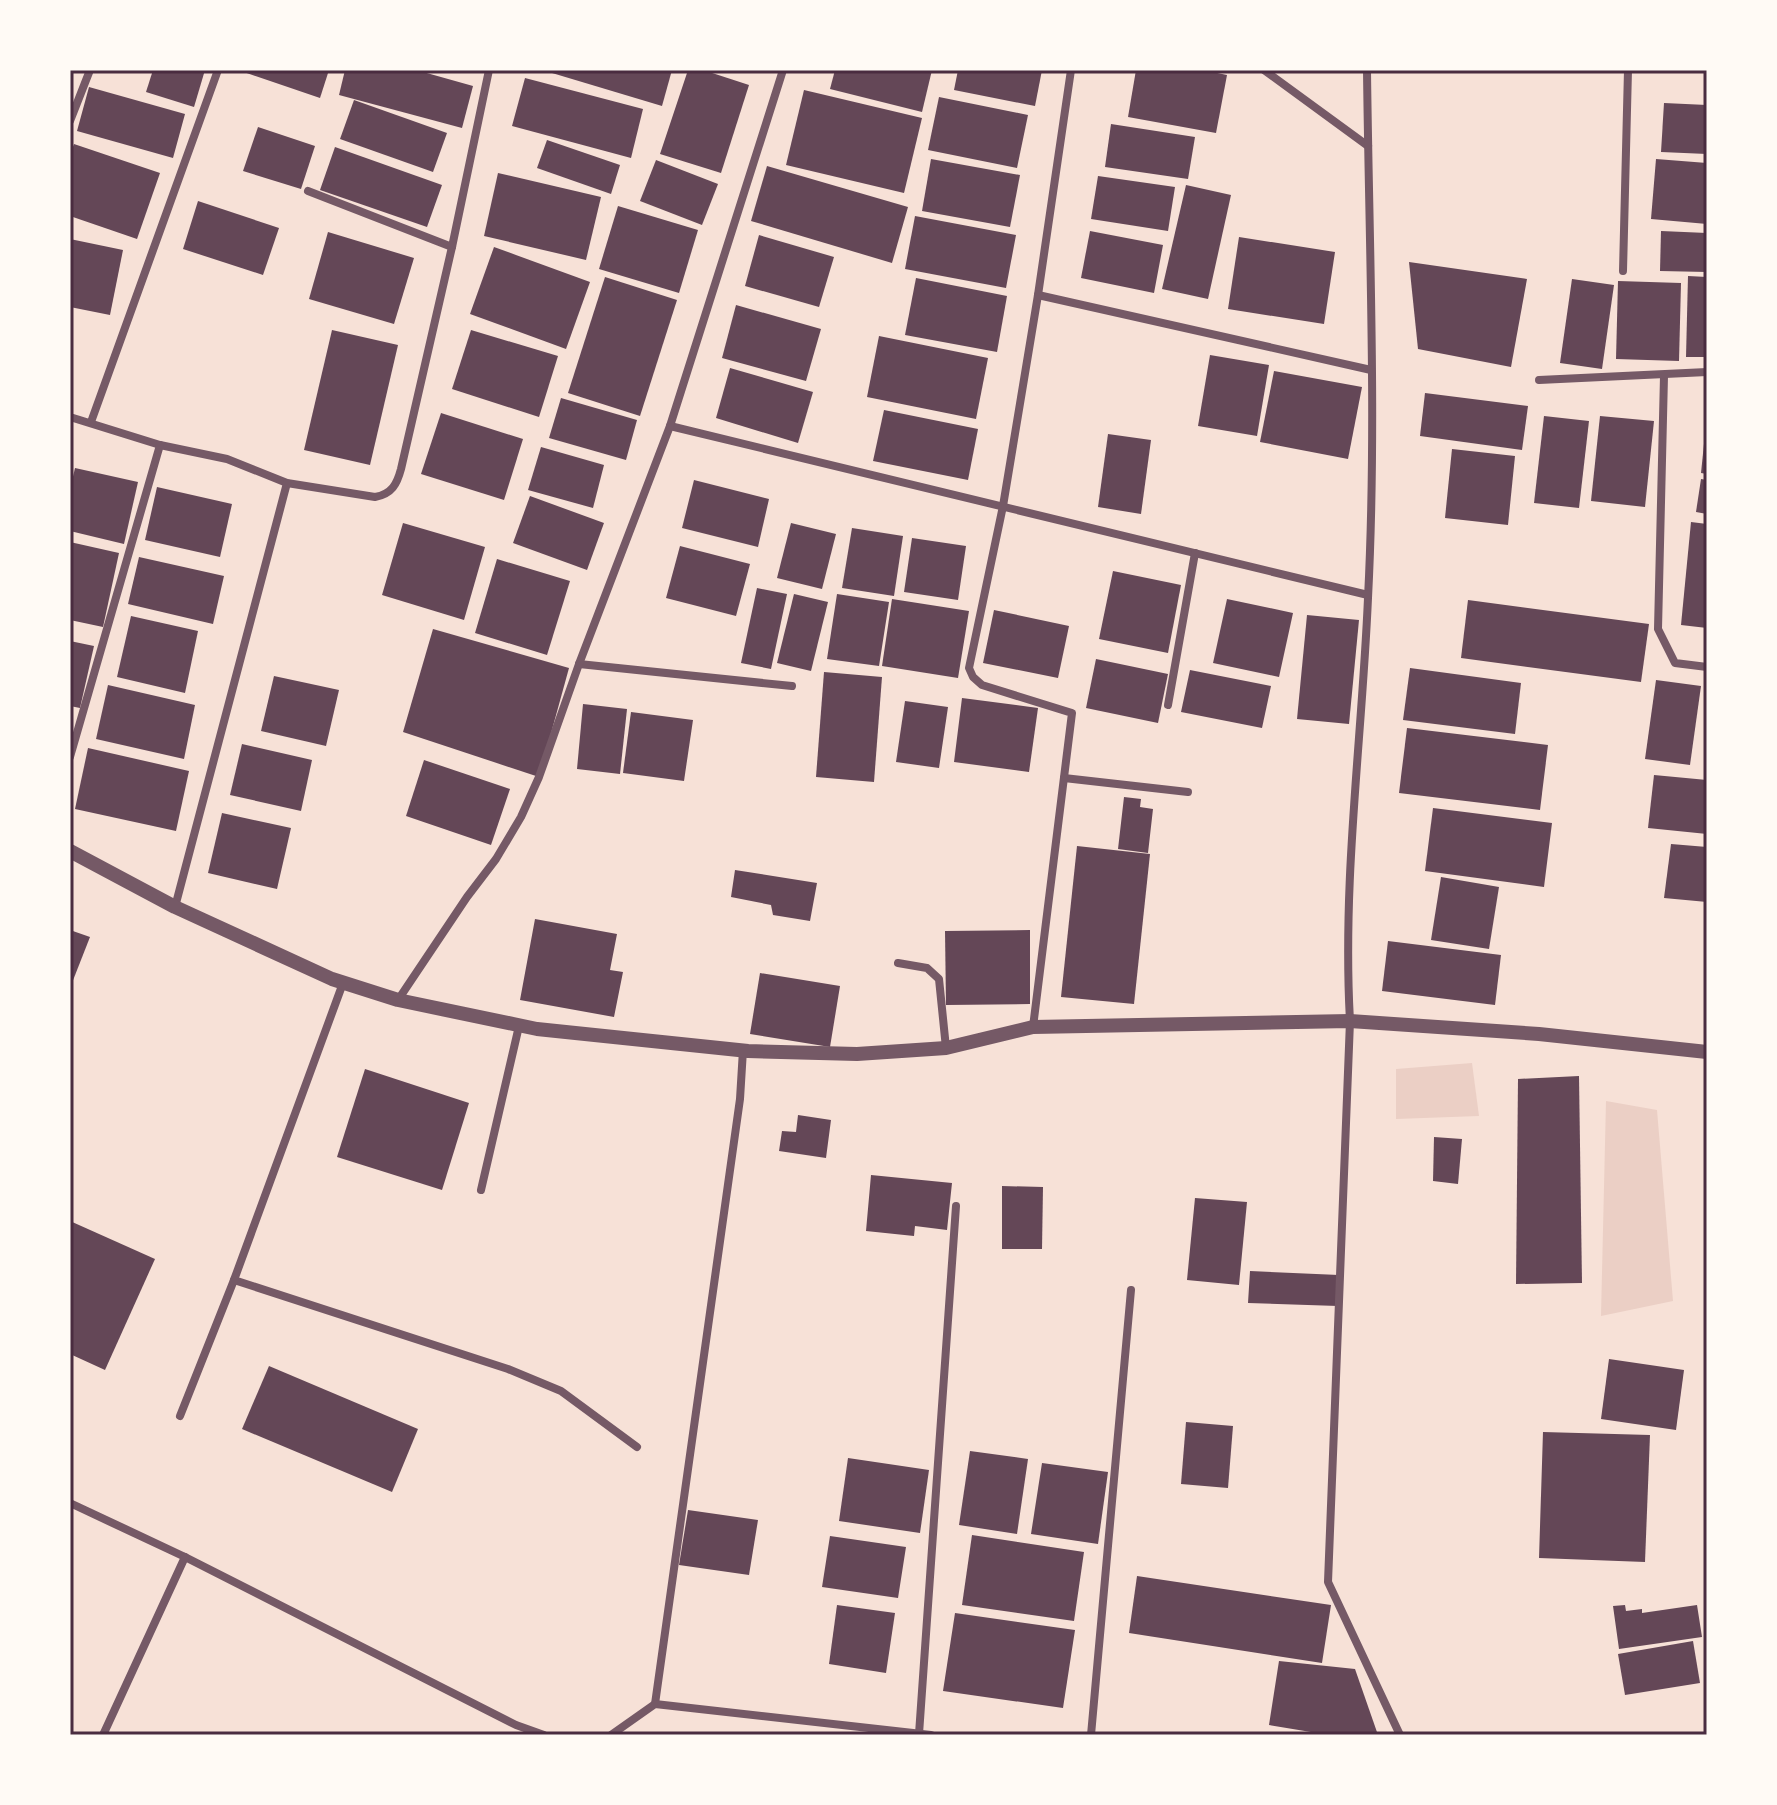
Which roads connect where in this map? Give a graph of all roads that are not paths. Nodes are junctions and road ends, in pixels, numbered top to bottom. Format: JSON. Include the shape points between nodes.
{"nodes":[{"id":1,"x":90,"y":70,"type":"edge"},
{"id":2,"x":218,"y":70,"type":"edge"},
{"id":3,"x":489,"y":70,"type":"edge"},
{"id":4,"x":783,"y":70,"type":"edge"},
{"id":5,"x":1071,"y":70,"type":"edge"},
{"id":6,"x":1264,"y":70,"type":"edge"},
{"id":7,"x":1367,"y":70,"type":"edge"},
{"id":8,"x":1628,"y":70,"type":"edge"},
{"id":9,"x":70,"y":121,"type":"edge"},
{"id":10,"x":1368,"y":146,"type":"junction"},
{"id":11,"x":308,"y":191,"type":"dead end"},
{"id":12,"x":452,"y":247,"type":"junction"},
{"id":13,"x":1623,"y":271,"type":"dead end"},
{"id":14,"x":1038,"y":295,"type":"junction"},
{"id":15,"x":1371,"y":370,"type":"junction"},
{"id":16,"x":1707,"y":372,"type":"edge"},
{"id":17,"x":1664,"y":376,"type":"junction"},
{"id":18,"x":1539,"y":380,"type":"dead end"},
{"id":19,"x":70,"y":417,"type":"edge"},
{"id":20,"x":91,"y":422,"type":"junction"},
{"id":21,"x":670,"y":426,"type":"junction"},
{"id":22,"x":160,"y":445,"type":"junction"},
{"id":23,"x":287,"y":483,"type":"junction"},
{"id":24,"x":1003,"y":506,"type":"junction"},
{"id":25,"x":1195,"y":553,"type":"junction"},
{"id":26,"x":1368,"y":595,"type":"junction"},
{"id":27,"x":579,"y":664,"type":"junction"},
{"id":28,"x":1707,"y":667,"type":"edge"},
{"id":29,"x":792,"y":686,"type":"dead end"},
{"id":30,"x":1168,"y":705,"type":"dead end"},
{"id":31,"x":70,"y":757,"type":"edge"},
{"id":32,"x":1064,"y":778,"type":"junction"},
{"id":33,"x":1188,"y":792,"type":"dead end"},
{"id":34,"x":70,"y":851,"type":"edge"},
{"id":35,"x":175,"y":907,"type":"junction"},
{"id":36,"x":898,"y":963,"type":"dead end"},
{"id":37,"x":343,"y":983,"type":"junction"},
{"id":38,"x":398,"y":1000,"type":"junction"},
{"id":39,"x":1350,"y":1021,"type":"junction"},
{"id":40,"x":519,"y":1026,"type":"junction"},
{"id":41,"x":1033,"y":1027,"type":"junction"},
{"id":42,"x":946,"y":1048,"type":"junction"},
{"id":43,"x":743,"y":1050,"type":"junction"},
{"id":44,"x":1707,"y":1052,"type":"edge"},
{"id":45,"x":481,"y":1190,"type":"dead end"},
{"id":46,"x":956,"y":1206,"type":"dead end"},
{"id":47,"x":234,"y":1280,"type":"junction"},
{"id":48,"x":1131,"y":1290,"type":"dead end"},
{"id":49,"x":180,"y":1416,"type":"dead end"},
{"id":50,"x":637,"y":1447,"type":"dead end"},
{"id":51,"x":70,"y":1503,"type":"edge"},
{"id":52,"x":185,"y":1557,"type":"junction"},
{"id":53,"x":655,"y":1704,"type":"junction"},
{"id":54,"x":919,"y":1734,"type":"edge"},
{"id":55,"x":103,"y":1735,"type":"edge"},
{"id":56,"x":544,"y":1735,"type":"edge"},
{"id":57,"x":611,"y":1735,"type":"edge"},
{"id":58,"x":931,"y":1735,"type":"edge"},
{"id":59,"x":1091,"y":1735,"type":"edge"},
{"id":60,"x":1400,"y":1735,"type":"edge"}],
"edges":[{"from":1,"to":9,"type":"street"},
{"from":2,"to":20,"type":"street"},
{"from":3,"to":12,"type":"street"},
{"from":4,"to":21,"type":"street"},
{"from":5,"to":14,"type":"street"},
{"from":6,"to":10,"type":"street"},
{"from":7,"to":10,"type":"street"},
{"from":8,"to":13,"type":"street"},
{"from":10,"to":15,"type":"street"},
{"from":11,"to":12,"type":"street"},
{"from":12,"to":23,"type":"street","via":[[397,484],[375,497]]},
{"from":14,"to":15,"type":"street"},
{"from":14,"to":24,"type":"street"},
{"from":15,"to":26,"type":"street"},
{"from":16,"to":17,"type":"street"},
{"from":17,"to":18,"type":"street"},
{"from":17,"to":28,"type":"street","via":[[1658,629],[1675,663]]},
{"from":19,"to":20,"type":"street"},
{"from":20,"to":22,"type":"street"},
{"from":21,"to":24,"type":"street"},
{"from":21,"to":27,"type":"street"},
{"from":22,"to":23,"type":"street","via":[[227,459]]},
{"from":22,"to":31,"type":"street"},
{"from":23,"to":35,"type":"street"},
{"from":24,"to":25,"type":"street"},
{"from":24,"to":32,"type":"street","via":[[969,668],[982,685],[1072,713]]},
{"from":25,"to":26,"type":"street"},
{"from":25,"to":30,"type":"street"},
{"from":26,"to":39,"type":"street","via":[[1346,951]]},
{"from":27,"to":29,"type":"street"},
{"from":27,"to":38,"type":"street","via":[[521,817]]},
{"from":32,"to":33,"type":"street"},
{"from":32,"to":41,"type":"street"},
{"from":34,"to":35,"type":"street"},
{"from":35,"to":37,"type":"street"},
{"from":36,"to":42,"type":"street","via":[[921,966],[939,979]]},
{"from":37,"to":38,"type":"street"},
{"from":37,"to":47,"type":"street"},
{"from":38,"to":40,"type":"street"},
{"from":39,"to":41,"type":"street"},
{"from":39,"to":44,"type":"street"},
{"from":39,"to":60,"type":"street","via":[[1328,1582]]},
{"from":40,"to":43,"type":"street"},
{"from":40,"to":45,"type":"street"},
{"from":41,"to":42,"type":"street"},
{"from":42,"to":43,"type":"street","via":[[857,1054]]},
{"from":43,"to":53,"type":"street"},
{"from":46,"to":54,"type":"street"},
{"from":47,"to":49,"type":"street"},
{"from":47,"to":50,"type":"street","via":[[508,1369],[561,1391]]},
{"from":48,"to":59,"type":"street"},
{"from":51,"to":52,"type":"street"},
{"from":52,"to":55,"type":"street"},
{"from":52,"to":56,"type":"street"},
{"from":53,"to":54,"type":"street"},
{"from":53,"to":57,"type":"street"},
{"from":54,"to":58,"type":"street"}]}
